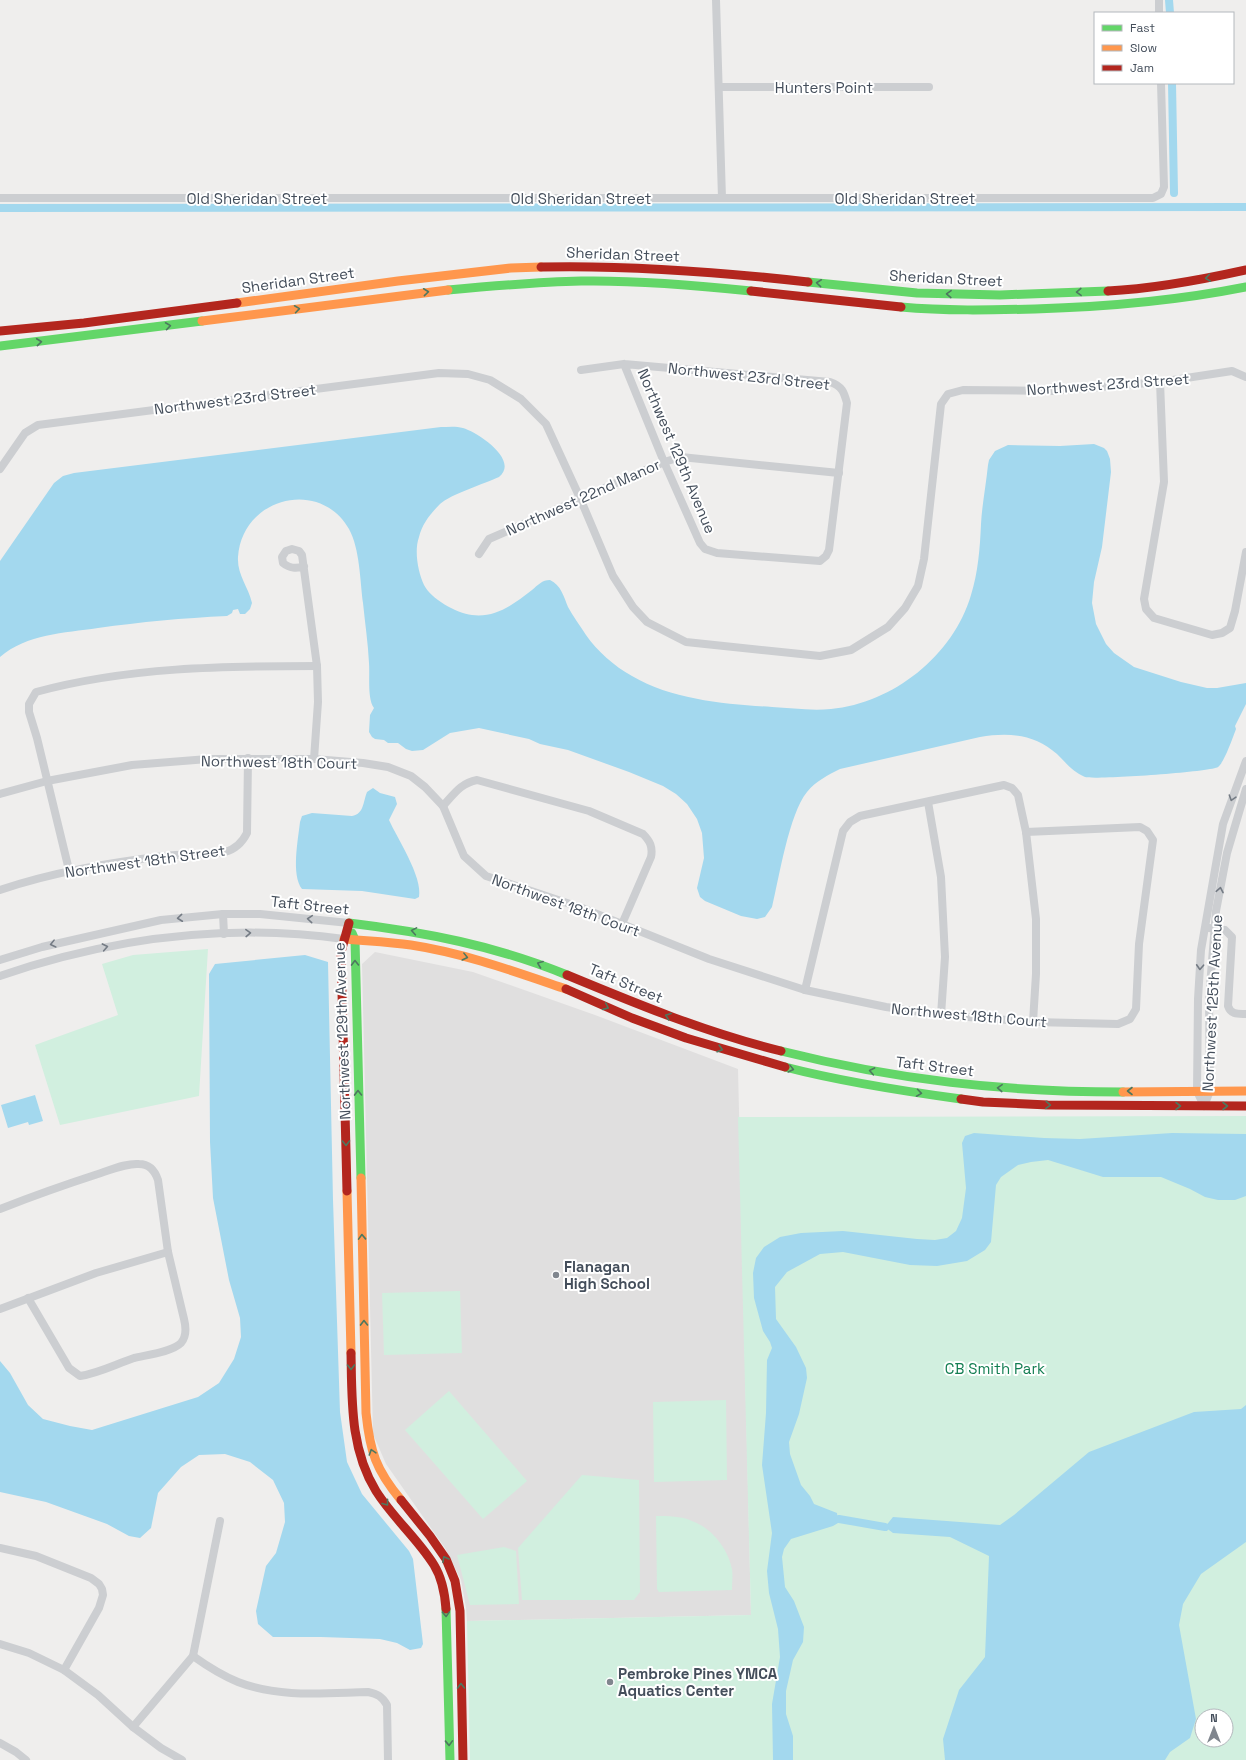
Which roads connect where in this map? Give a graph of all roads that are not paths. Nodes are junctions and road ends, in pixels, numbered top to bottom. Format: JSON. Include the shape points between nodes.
{"nodes":[{"id":1,"x":716,"y":0,"type":"edge"},
{"id":2,"x":1158,"y":0,"type":"edge"},
{"id":3,"x":1159,"y":12,"type":"edge"},
{"id":4,"x":1161,"y":84,"type":"edge"},
{"id":5,"x":719,"y":87,"type":"junction"},
{"id":6,"x":929,"y":87,"type":"dead end"},
{"id":7,"x":0,"y":198,"type":"edge"},
{"id":8,"x":722,"y":198,"type":"junction"},
{"id":9,"x":1246,"y":270,"type":"edge"},
{"id":10,"x":1246,"y":287,"type":"edge"},
{"id":11,"x":0,"y":331,"type":"edge"},
{"id":12,"x":0,"y":346,"type":"edge"},
{"id":13,"x":624,"y":364,"type":"junction"},
{"id":14,"x":581,"y":370,"type":"dead end"},
{"id":15,"x":1245,"y":376,"type":"edge"},
{"id":16,"x":1160,"y":382,"type":"junction"},
{"id":17,"x":664,"y":462,"type":"junction"},
{"id":18,"x":0,"y":469,"type":"edge"},
{"id":19,"x":839,"y":473,"type":"junction"},
{"id":20,"x":580,"y":498,"type":"junction"},
{"id":21,"x":1246,"y":552,"type":"edge"},
{"id":22,"x":479,"y":554,"type":"dead end"},
{"id":23,"x":304,"y":566,"type":"dead end"},
{"id":24,"x":317,"y":666,"type":"junction"},
{"id":25,"x":248,"y":758,"type":"junction"},
{"id":26,"x":314,"y":759,"type":"junction"},
{"id":27,"x":1246,"y":761,"type":"edge"},
{"id":28,"x":47,"y":781,"type":"junction"},
{"id":29,"x":1246,"y":789,"type":"edge"},
{"id":30,"x":0,"y":794,"type":"edge"},
{"id":31,"x":928,"y":802,"type":"junction"},
{"id":32,"x":443,"y":806,"type":"junction"},
{"id":33,"x":1026,"y":832,"type":"junction"},
{"id":34,"x":70,"y":870,"type":"junction"},
{"id":35,"x":0,"y":890,"type":"edge"},
{"id":36,"x":223,"y":914,"type":"junction"},
{"id":37,"x":349,"y":923,"type":"junction"},
{"id":38,"x":622,"y":924,"type":"junction"},
{"id":39,"x":1204,"y":928,"type":"junction"},
{"id":40,"x":1214,"y":929,"type":"junction"},
{"id":41,"x":224,"y":934,"type":"junction"},
{"id":42,"x":82,"y":937,"type":"junction"},
{"id":43,"x":344,"y":939,"type":"junction"},
{"id":44,"x":355,"y":940,"type":"junction"},
{"id":45,"x":86,"y":951,"type":"junction"},
{"id":46,"x":0,"y":960,"type":"edge"},
{"id":47,"x":0,"y":976,"type":"edge"},
{"id":48,"x":576,"y":978,"type":"junction"},
{"id":49,"x":805,"y":990,"type":"junction"},
{"id":50,"x":570,"y":991,"type":"junction"},
{"id":51,"x":1246,"y":1014,"type":"edge"},
{"id":52,"x":941,"y":1015,"type":"junction"},
{"id":53,"x":1033,"y":1022,"type":"junction"},
{"id":54,"x":1197,"y":1091,"type":"junction"},
{"id":55,"x":1210,"y":1091,"type":"junction"},
{"id":56,"x":1246,"y":1091,"type":"edge"},
{"id":57,"x":1204,"y":1106,"type":"junction"},
{"id":58,"x":1246,"y":1106,"type":"edge"},
{"id":59,"x":0,"y":1209,"type":"edge"},
{"id":60,"x":168,"y":1252,"type":"junction"},
{"id":61,"x":363,"y":1276,"type":"junction"},
{"id":62,"x":350,"y":1286,"type":"junction"},
{"id":63,"x":28,"y":1298,"type":"junction"},
{"id":64,"x":0,"y":1309,"type":"edge"},
{"id":65,"x":220,"y":1521,"type":"dead end"},
{"id":66,"x":0,"y":1548,"type":"edge"},
{"id":67,"x":0,"y":1644,"type":"edge"},
{"id":68,"x":193,"y":1656,"type":"junction"},
{"id":69,"x":64,"y":1670,"type":"junction"},
{"id":70,"x":133,"y":1728,"type":"junction"},
{"id":71,"x":0,"y":1744,"type":"edge"},
{"id":72,"x":26,"y":1760,"type":"edge"},
{"id":73,"x":182,"y":1760,"type":"edge"},
{"id":74,"x":388,"y":1760,"type":"edge"},
{"id":75,"x":450,"y":1760,"type":"edge"},
{"id":76,"x":463,"y":1760,"type":"edge"}],
"edges":[{"from":1,"to":5,"type":"street"},
{"from":2,"to":3,"type":"street"},
{"from":4,"to":8,"type":"street","name":"Old Sheridan Street","via":[[1164,187],[1161,194],[1153,198]]},
{"from":5,"to":6,"type":"street","name":"Hunters Point"},
{"from":5,"to":8,"type":"street"},
{"from":7,"to":8,"type":"street","name":"Old Sheridan Street"},
{"from":9,"to":11,"type":"street","name":"Sheridan Street","one_way":true,"via":[[1127,290],[1000,295],[917,293],[728,273],[648,268],[511,268]]},
{"from":12,"to":10,"type":"street","name":"Sheridan Street","one_way":true,"via":[[508,284],[584,281],[643,283],[725,288],[915,308],[995,311],[1124,305]]},
{"from":13,"to":14,"type":"street","name":"Northwest 23rd Street"},
{"from":13,"to":17,"type":"street","name":"Northwest 129th Avenue"},
{"from":13,"to":19,"type":"street","name":"Northwest 23rd Street","via":[[830,382],[838,385],[843,390],[847,403]]},
{"from":15,"to":16,"type":"street","name":"Northwest 23rd Street","via":[[1232,372]]},
{"from":16,"to":20,"type":"street","name":"Northwest 23rd Street","via":[[1052,391],[963,390],[948,394],[941,404],[924,559],[918,586],[905,608],[888,627],[851,650],[820,656],[686,642],[646,622],[613,576]]},
{"from":16,"to":21,"type":"street","via":[[1164,482],[1144,598],[1146,608],[1154,618],[1212,635],[1222,633],[1230,628]]},
{"from":17,"to":19,"type":"street","name":"Northwest 22nd Manor","via":[[681,457]]},
{"from":17,"to":19,"type":"street","name":"Northwest 129th Avenue","via":[[705,549],[717,553],[820,561],[829,550]]},
{"from":17,"to":20,"type":"street","name":"Northwest 22nd Manor"},
{"from":18,"to":20,"type":"street","name":"Northwest 23rd Street","via":[[26,432],[38,425],[439,373],[468,374],[490,380],[522,399],[546,424]]},
{"from":20,"to":22,"type":"street","name":"Northwest 22nd Manor","via":[[489,539]]},
{"from":23,"to":24,"type":"street"},
{"from":24,"to":26,"type":"street","via":[[318,702]]},
{"from":24,"to":28,"type":"street","via":[[221,666],[135,673],[62,684],[36,692],[29,704],[29,712],[38,738]]},
{"from":25,"to":26,"type":"street","name":"Northwest 18th Court"},
{"from":25,"to":28,"type":"street","name":"Northwest 18th Court","via":[[132,765]]},
{"from":25,"to":34,"type":"street","name":"Northwest 18th Street","via":[[247,833],[237,847],[225,852],[165,856]]},
{"from":26,"to":32,"type":"street","name":"Northwest 18th Court","via":[[363,763],[411,776]]},
{"from":27,"to":39,"type":"street","name":"Northwest 125th Avenue","one_way":true,"via":[[1224,824]]},
{"from":28,"to":30,"type":"street","name":"Northwest 18th Court"},
{"from":28,"to":34,"type":"street"},
{"from":40,"to":29,"type":"street","name":"Northwest 125th Avenue","one_way":true,"via":[[1227,853]]},
{"from":31,"to":33,"type":"street","via":[[1004,785],[1012,788],[1018,795]]},
{"from":31,"to":49,"type":"street","via":[[860,816],[850,822],[843,831]]},
{"from":31,"to":52,"type":"street","via":[[941,877],[945,957]]},
{"from":32,"to":38,"type":"street","name":"Northwest 18th Court","via":[[464,856],[486,876]]},
{"from":32,"to":38,"type":"street","via":[[459,787],[477,780],[589,811],[643,834],[650,840],[651,858]]},
{"from":33,"to":53,"type":"street","via":[[1036,919]]},
{"from":33,"to":53,"type":"street","name":"Northwest 18th Court","via":[[1140,827],[1147,831],[1153,840],[1140,936],[1136,1009],[1130,1019],[1118,1024]]},
{"from":34,"to":35,"type":"street","name":"Northwest 18th Street"},
{"from":37,"to":36,"type":"street","name":"Taft Street","one_way":true,"via":[[260,914]]},
{"from":36,"to":41,"type":"street"},
{"from":36,"to":42,"type":"street","name":"Taft Street","one_way":true,"via":[[161,920]]},
{"from":37,"to":43,"type":"street","name":"Northwest 129th Avenue"},
{"from":37,"to":44,"type":"street","name":"Northwest 129th Avenue"},
{"from":48,"to":37,"type":"street","name":"Taft Street","one_way":true,"via":[[472,943],[412,930]]},
{"from":38,"to":49,"type":"street","name":"Northwest 18th Court","via":[[709,959]]},
{"from":39,"to":40,"type":"street"},
{"from":39,"to":54,"type":"street","name":"Northwest 125th Avenue","one_way":true,"via":[[1198,999]]},
{"from":40,"to":51,"type":"street","via":[[1225,930],[1232,937],[1228,1006],[1234,1014]]},
{"from":40,"to":55,"type":"street","name":"Northwest 125th Avenue","via":[[1209,999]]},
{"from":41,"to":43,"type":"street","name":"Taft Street","one_way":true,"via":[[260,932]]},
{"from":45,"to":41,"type":"street","name":"Taft Street","one_way":true,"via":[[168,937]]},
{"from":42,"to":45,"type":"street"},
{"from":42,"to":46,"type":"street","name":"Taft Street","one_way":true},
{"from":43,"to":44,"type":"street","name":"Taft Street"},
{"from":43,"to":62,"type":"street","name":"Northwest 129th Avenue","one_way":true,"via":[[341,952]]},
{"from":44,"to":50,"type":"street","name":"Taft Street","one_way":true,"via":[[411,945],[467,958]]},
{"from":61,"to":44,"type":"street","name":"Northwest 129th Avenue","one_way":true},
{"from":45,"to":47,"type":"street","name":"Taft Street","via":[[44,961]]},
{"from":48,"to":50,"type":"street"},
{"from":54,"to":48,"type":"street","name":"Taft Street","one_way":true,"via":[[1049,1090],[986,1087],[901,1077],[758,1045],[657,1012]]},
{"from":49,"to":52,"type":"street","name":"Northwest 18th Court","via":[[886,1007]]},
{"from":50,"to":57,"type":"street","name":"Taft Street","one_way":true,"via":[[686,1038],[831,1079],[983,1102]]},
{"from":52,"to":53,"type":"street","name":"Northwest 18th Court"},
{"from":54,"to":55,"type":"street","name":"Taft Street"},
{"from":54,"to":57,"type":"street","name":"Northwest 125th Avenue"},
{"from":55,"to":56,"type":"street","name":"Taft Street"},
{"from":55,"to":57,"type":"street","name":"Northwest 125th Avenue"},
{"from":57,"to":58,"type":"street","name":"Taft Street","one_way":true},
{"from":59,"to":60,"type":"street","via":[[54,1187],[124,1166],[150,1166],[156,1171],[158,1180]]},
{"from":60,"to":63,"type":"street","via":[[96,1273]]},
{"from":60,"to":63,"type":"street","via":[[186,1330],[180,1343],[174,1348],[80,1376],[69,1368]]},
{"from":61,"to":62,"type":"street"},
{"from":76,"to":61,"type":"street","name":"Northwest 129th Avenue","one_way":true,"via":[[460,1611],[455,1581],[446,1559],[430,1536],[386,1482],[369,1441]]},
{"from":62,"to":75,"type":"street","name":"Northwest 129th Avenue","one_way":true,"via":[[352,1406],[356,1443],[376,1491],[434,1566],[443,1587],[446,1608]]},
{"from":63,"to":64,"type":"street"},
{"from":65,"to":68,"type":"street"},
{"from":66,"to":69,"type":"street","via":[[36,1556],[91,1578],[102,1589],[99,1608]]},
{"from":67,"to":69,"type":"street"},
{"from":68,"to":70,"type":"street"},
{"from":68,"to":74,"type":"street","via":[[216,1672],[238,1682],[267,1690],[294,1694],[368,1692],[378,1695],[387,1705]]},
{"from":69,"to":70,"type":"street","via":[[98,1695]]},
{"from":70,"to":73,"type":"street"},
{"from":71,"to":72,"type":"street"}]}
